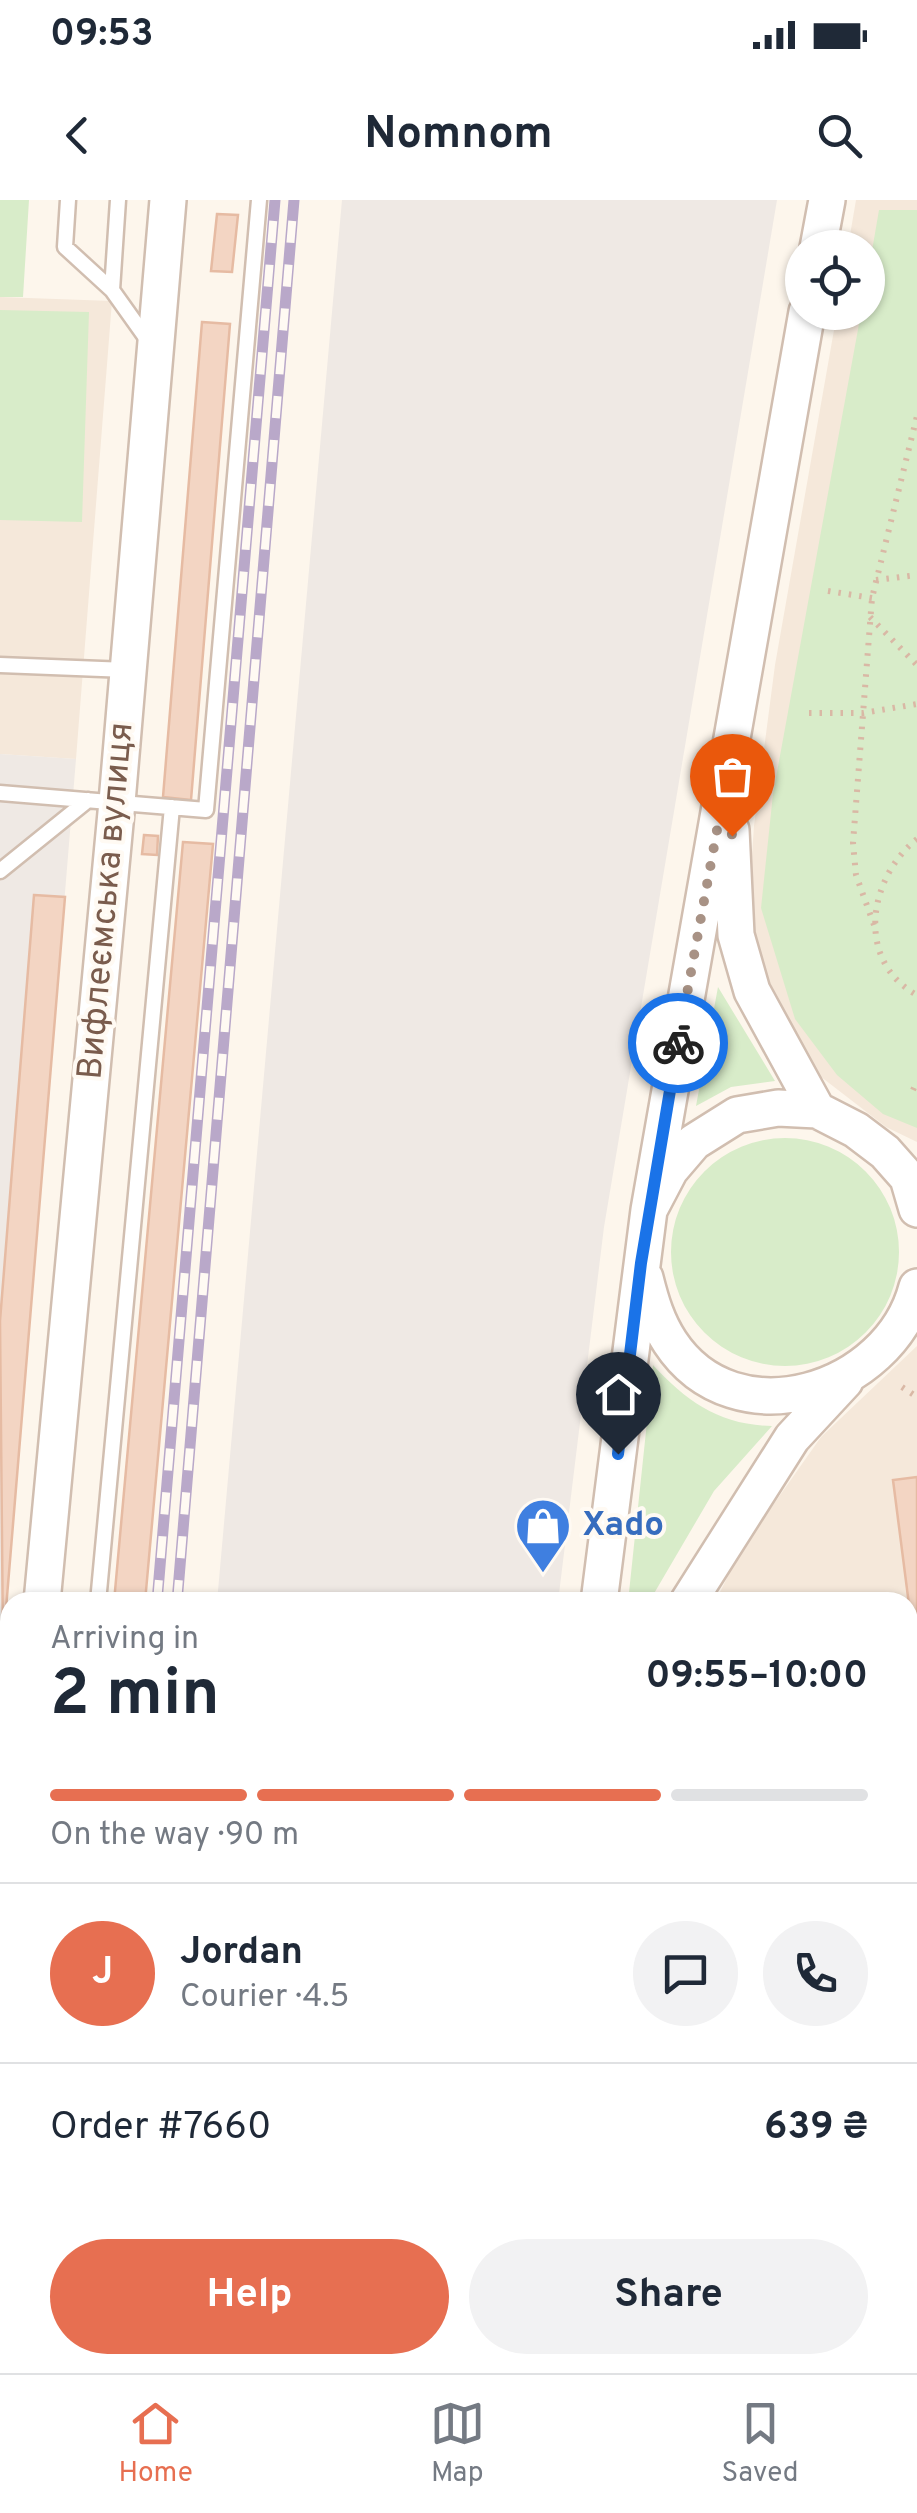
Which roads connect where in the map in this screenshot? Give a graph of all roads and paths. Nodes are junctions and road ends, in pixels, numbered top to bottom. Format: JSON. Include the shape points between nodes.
{"nodes":[{"id":1,"x":68,"y":200,"type":"edge"},
{"id":2,"x":118,"y":200,"type":"edge"},
{"id":3,"x":168,"y":200,"type":"edge"},
{"id":4,"x":259,"y":200,"type":"edge"},
{"id":5,"x":827,"y":200,"type":"edge"},
{"id":6,"x":821,"y":230,"type":"edge"},
{"id":7,"x":112,"y":290,"type":"junction"},
{"id":8,"x":804,"y":330,"type":"edge"},
{"id":9,"x":155,"y":350,"type":"junction"},
{"id":10,"x":917,"y":416,"type":"edge"},
{"id":11,"x":917,"y":575,"type":"edge"},
{"id":12,"x":876,"y":580,"type":"junction"},
{"id":13,"x":828,"y":591,"type":"dead end"},
{"id":14,"x":872,"y":598,"type":"junction"},
{"id":15,"x":870,"y":617,"type":"junction"},
{"id":16,"x":0,"y":665,"type":"edge"},
{"id":17,"x":917,"y":665,"type":"edge"},
{"id":18,"x":127,"y":670,"type":"junction"},
{"id":19,"x":917,"y":704,"type":"edge"},
{"id":20,"x":809,"y":713,"type":"dead end"},
{"id":21,"x":863,"y":713,"type":"junction"},
{"id":22,"x":728,"y":770,"type":"junction"},
{"id":23,"x":0,"y":793,"type":"edge"},
{"id":24,"x":103,"y":801,"type":"junction"},
{"id":25,"x":172,"y":807,"type":"junction"},
{"id":26,"x":917,"y":839,"type":"edge"},
{"id":27,"x":0,"y":871,"type":"edge"},
{"id":28,"x":874,"y":925,"type":"junction"},
{"id":29,"x":917,"y":995,"type":"edge"},
{"id":30,"x":817,"y":1110,"type":"junction"},
{"id":31,"x":914,"y":1190,"type":"edge"},
{"id":32,"x":650,"y":1210,"type":"junction"},
{"id":33,"x":641,"y":1263,"type":"junction"},
{"id":34,"x":917,"y":1287,"type":"edge"},
{"id":35,"x":917,"y":1313,"type":"edge"},
{"id":36,"x":890,"y":1341,"type":"junction"},
{"id":37,"x":849,"y":1377,"type":"junction"},
{"id":38,"x":902,"y":1387,"type":"dead end"},
{"id":39,"x":917,"y":1397,"type":"edge"},
{"id":40,"x":43,"y":1592,"type":"edge"},
{"id":41,"x":99,"y":1592,"type":"edge"},
{"id":42,"x":600,"y":1592,"type":"edge"},
{"id":43,"x":694,"y":1592,"type":"edge"},
{"id":44,"x":0,"y":1828,"type":"edge"},
{"id":45,"x":0,"y":1851,"type":"edge"}],
"edges":[{"from":1,"to":7,"type":"lane","via":[[65,247]]},
{"from":2,"to":7,"type":"lane"},
{"from":3,"to":9,"type":"street","name":"Вифлеємська вулиця"},
{"from":4,"to":25,"type":"lane","via":[[206,810]]},
{"from":5,"to":6,"type":"street"},
{"from":7,"to":9,"type":"lane"},
{"from":8,"to":22,"type":"street"},
{"from":9,"to":18,"type":"street","name":"Вифлеємська вулиця"},
{"from":10,"to":12,"type":"path"},
{"from":11,"to":12,"type":"path"},
{"from":12,"to":14,"type":"path"},
{"from":13,"to":14,"type":"path"},
{"from":14,"to":15,"type":"path"},
{"from":15,"to":17,"type":"path"},
{"from":15,"to":21,"type":"path"},
{"from":16,"to":18,"type":"lane"},
{"from":18,"to":24,"type":"street","name":"Вифлеємська вулиця"},
{"from":19,"to":21,"type":"path"},
{"from":20,"to":21,"type":"path"},
{"from":21,"to":28,"type":"path","via":[[853,843],[856,875]]},
{"from":22,"to":30,"type":"street","via":[[736,934],[752,990]]},
{"from":22,"to":32,"type":"street"},
{"from":23,"to":24,"type":"lane"},
{"from":24,"to":25,"type":"lane"},
{"from":24,"to":27,"type":"lane"},
{"from":24,"to":40,"type":"street","name":"Вифлеємська вулиця"},
{"from":25,"to":41,"type":"lane"},
{"from":26,"to":28,"type":"path","via":[[897,855],[878,888]]},
{"from":28,"to":29,"type":"path","via":[[885,961]]},
{"from":30,"to":31,"type":"street","via":[[885,1152]]},
{"from":30,"to":32,"type":"street","via":[[736,1115],[710,1129],[670,1170]]},
{"from":32,"to":33,"type":"street"},
{"from":33,"to":37,"type":"street","via":[[653,1312],[672,1346],[706,1378],[754,1396],[799,1395]]},
{"from":33,"to":42,"type":"street"},
{"from":34,"to":36,"type":"street"},
{"from":35,"to":36,"type":"street"},
{"from":36,"to":37,"type":"street"},
{"from":37,"to":43,"type":"street","via":[[792,1438]]},
{"from":38,"to":39,"type":"path"},
{"from":44,"to":45,"type":"path"}]}
